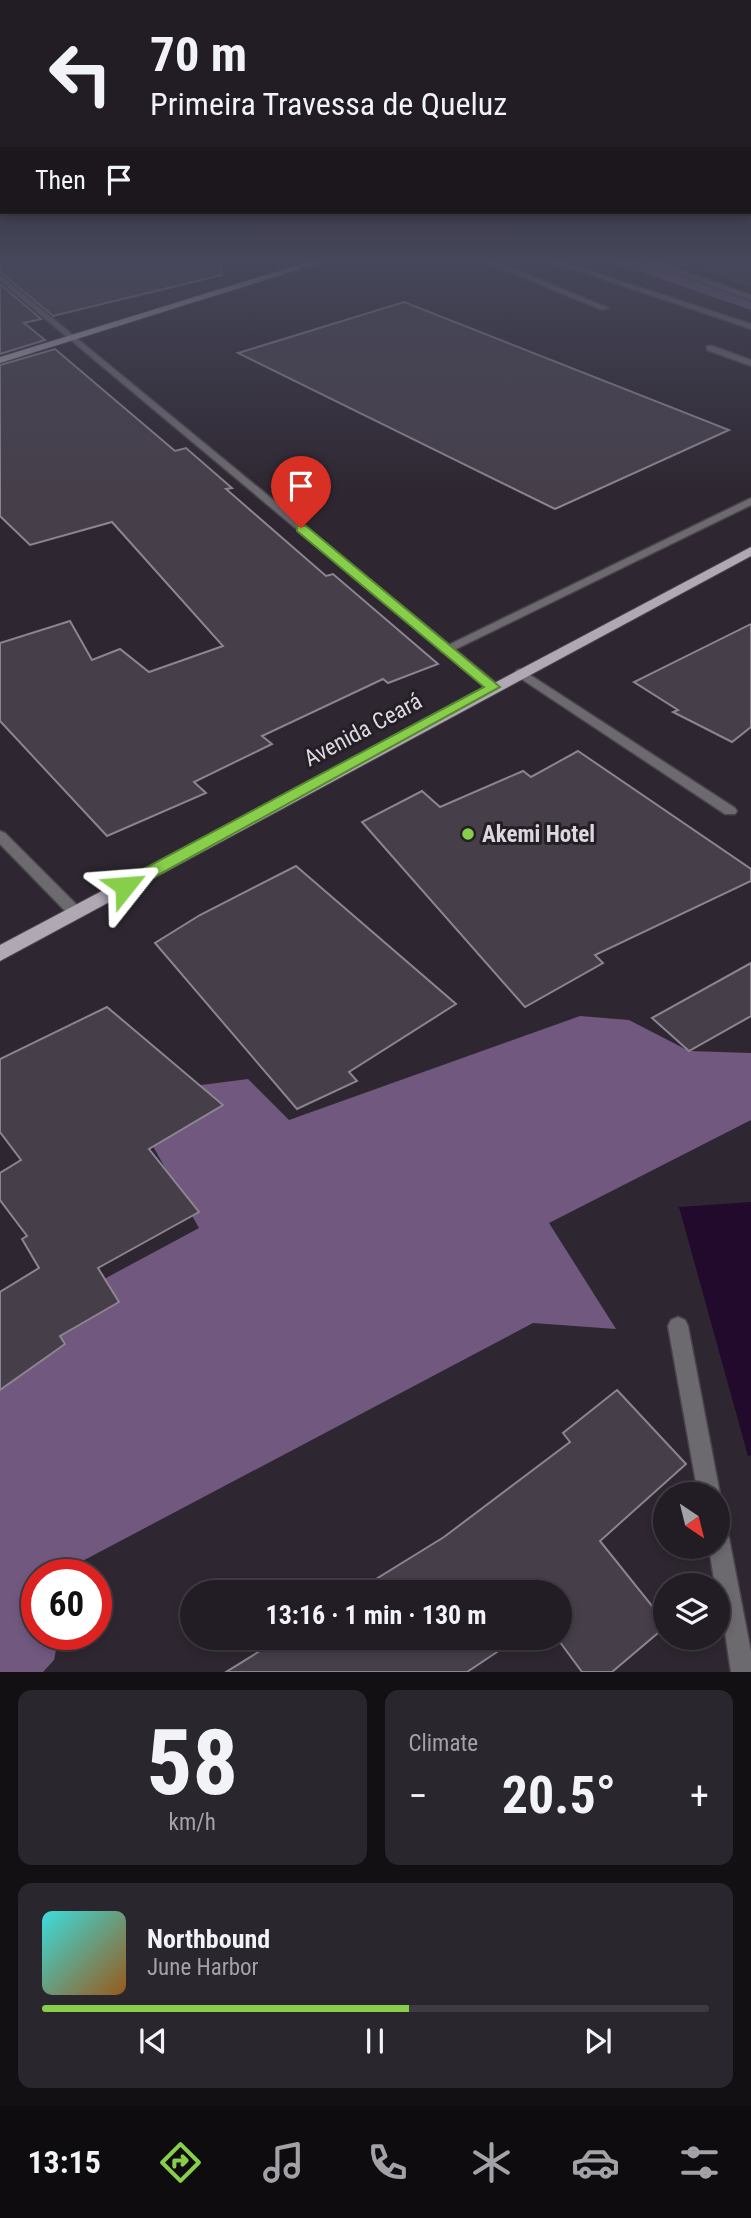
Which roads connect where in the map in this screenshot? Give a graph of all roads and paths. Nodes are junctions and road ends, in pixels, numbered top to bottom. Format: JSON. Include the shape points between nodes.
{"nodes":[{"id":1,"x":71,"y":337,"type":"edge"},
{"id":2,"x":79,"y":337,"type":"edge"},
{"id":3,"x":73,"y":339,"type":"junction"},
{"id":4,"x":710,"y":348,"type":"dead end"},
{"id":5,"x":0,"y":360,"type":"edge"},
{"id":6,"x":751,"y":363,"type":"edge"},
{"id":7,"x":751,"y":501,"type":"edge"},
{"id":8,"x":751,"y":551,"type":"edge"},
{"id":9,"x":446,"y":649,"type":"junction"},
{"id":10,"x":521,"y":673,"type":"junction"},
{"id":11,"x":493,"y":687,"type":"junction"},
{"id":12,"x":730,"y":811,"type":"dead end"},
{"id":13,"x":0,"y":836,"type":"edge"},
{"id":14,"x":76,"y":913,"type":"junction"},
{"id":15,"x":0,"y":954,"type":"edge"},
{"id":16,"x":678,"y":1326,"type":"dead end"},
{"id":17,"x":707,"y":1482,"type":"edge"},
{"id":18,"x":722,"y":1559,"type":"edge"},
{"id":19,"x":743,"y":1672,"type":"edge"}],
"edges":[{"from":1,"to":3,"type":"street"},
{"from":2,"to":3,"type":"main road"},
{"from":3,"to":5,"type":"main road"},
{"from":3,"to":9,"type":"street"},
{"from":4,"to":6,"type":"street"},
{"from":7,"to":9,"type":"street"},
{"from":8,"to":10,"type":"main road","name":"Avenida Ceará"},
{"from":9,"to":11,"type":"street"},
{"from":10,"to":11,"type":"main road","name":"Avenida Ceará"},
{"from":10,"to":12,"type":"street"},
{"from":11,"to":14,"type":"main road","name":"Avenida Ceará"},
{"from":13,"to":14,"type":"street"},
{"from":14,"to":15,"type":"main road","name":"Avenida Ceará"},
{"from":16,"to":17,"type":"street"},
{"from":18,"to":19,"type":"street"}]}
